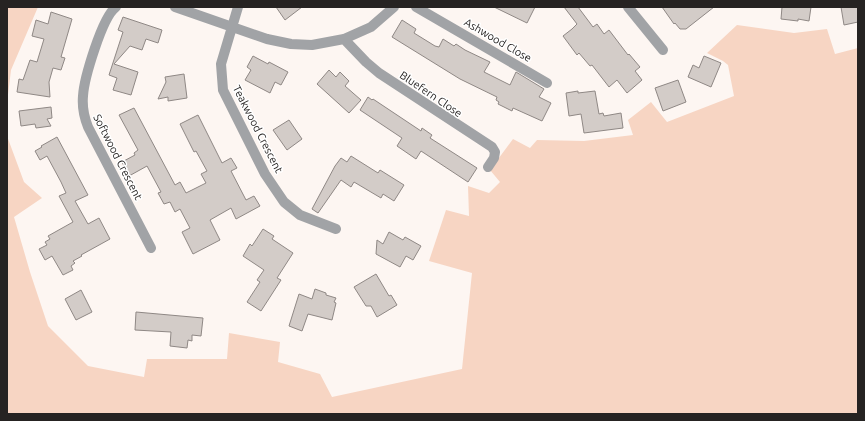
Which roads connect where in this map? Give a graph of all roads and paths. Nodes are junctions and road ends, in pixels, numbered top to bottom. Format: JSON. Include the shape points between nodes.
{"nodes":[{"id":1,"x":116,"y":7,"type":"edge"},
{"id":2,"x":175,"y":7,"type":"edge"},
{"id":3,"x":238,"y":7,"type":"edge"},
{"id":4,"x":394,"y":7,"type":"edge"},
{"id":5,"x":416,"y":7,"type":"edge"},
{"id":6,"x":628,"y":7,"type":"edge"},
{"id":7,"x":232,"y":26,"type":"junction"},
{"id":8,"x":344,"y":39,"type":"junction"},
{"id":9,"x":663,"y":50,"type":"dead end"},
{"id":10,"x":547,"y":83,"type":"dead end"},
{"id":11,"x":488,"y":167,"type":"dead end"},
{"id":12,"x":336,"y":229,"type":"dead end"},
{"id":13,"x":152,"y":248,"type":"dead end"}],
"edges":[{"from":1,"to":13,"type":"street","name":"Softwood Crescent","via":[[101,30],[84,82],[83,115]]},
{"from":2,"to":7,"type":"street"},
{"from":3,"to":7,"type":"street","name":"Teakwood Crescent"},
{"from":4,"to":8,"type":"street","via":[[371,27]]},
{"from":5,"to":10,"type":"street","name":"Ashwood Close"},
{"from":6,"to":9,"type":"street"},
{"from":7,"to":8,"type":"street","via":[[291,44],[312,45]]},
{"from":7,"to":12,"type":"street","name":"Teakwood Crescent","via":[[221,64],[223,90],[266,174],[284,202],[292,209],[300,215]]},
{"from":8,"to":11,"type":"street","name":"Bluefern Close","via":[[379,73],[492,147],[495,152],[494,158]]}]}
